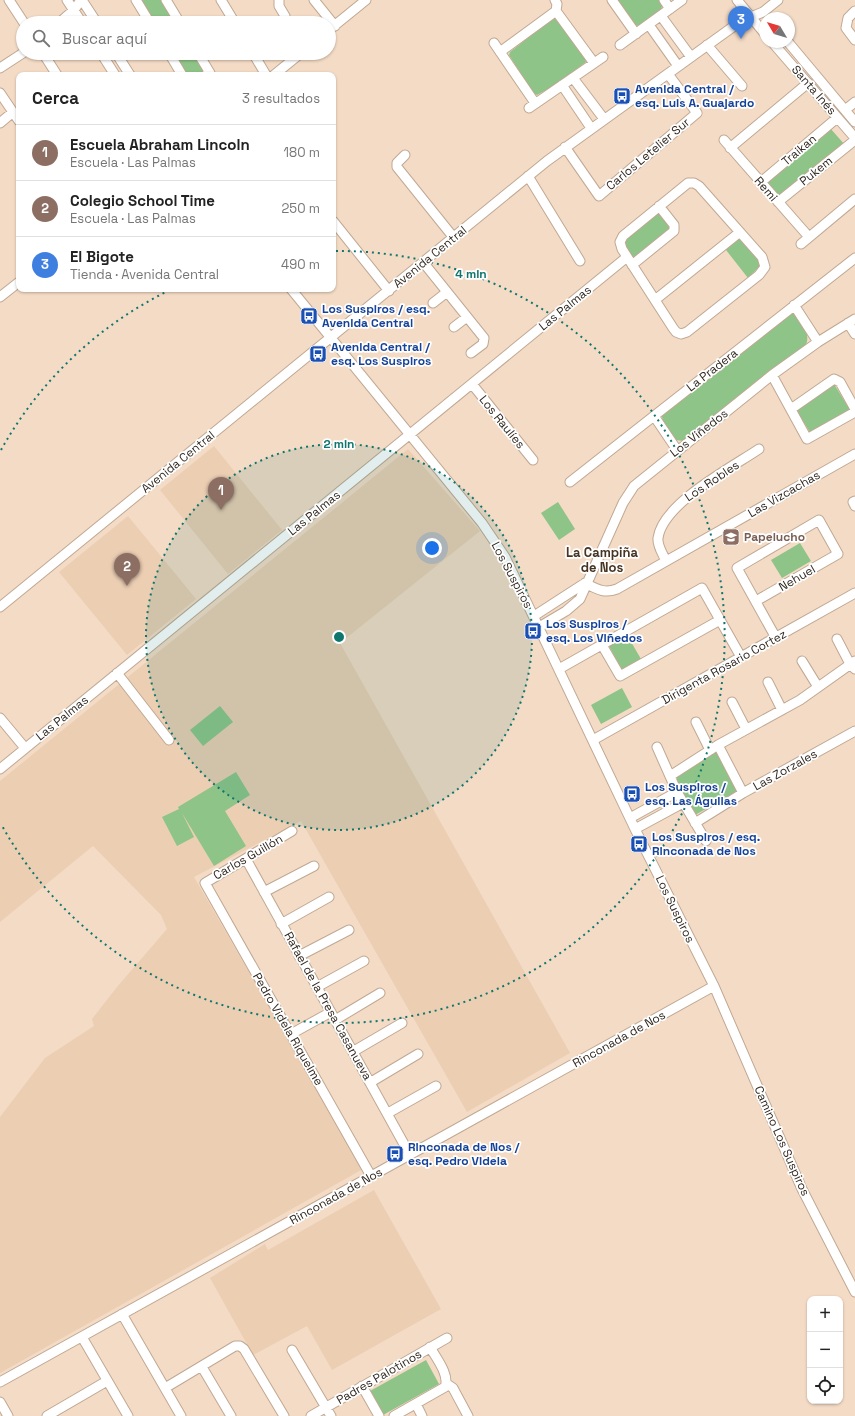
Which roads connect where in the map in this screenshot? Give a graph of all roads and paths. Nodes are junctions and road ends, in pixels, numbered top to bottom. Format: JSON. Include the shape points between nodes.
{"nodes":[{"id":1,"x":9,"y":0,"type":"edge"},
{"id":2,"x":67,"y":0,"type":"edge"},
{"id":3,"x":82,"y":0,"type":"edge"},
{"id":4,"x":136,"y":0,"type":"edge"},
{"id":5,"x":166,"y":0,"type":"edge"},
{"id":6,"x":221,"y":0,"type":"edge"},
{"id":7,"x":279,"y":0,"type":"edge"},
{"id":8,"x":314,"y":0,"type":"edge"},
{"id":9,"x":366,"y":0,"type":"edge"},
{"id":10,"x":556,"y":0,"type":"edge"},
{"id":11,"x":612,"y":0,"type":"edge"},
{"id":12,"x":664,"y":0,"type":"edge"},
{"id":13,"x":682,"y":0,"type":"edge"},
{"id":14,"x":737,"y":0,"type":"edge"},
{"id":15,"x":778,"y":0,"type":"edge"},
{"id":16,"x":670,"y":9,"type":"junction"},
{"id":17,"x":74,"y":10,"type":"junction"},
{"id":18,"x":556,"y":11,"type":"junction"},
{"id":19,"x":855,"y":11,"type":"edge"},
{"id":20,"x":768,"y":12,"type":"edge"},
{"id":21,"x":759,"y":15,"type":"edge"},
{"id":22,"x":19,"y":16,"type":"edge"},
{"id":23,"x":67,"y":16,"type":"edge"},
{"id":24,"x":78,"y":16,"type":"edge"},
{"id":25,"x":92,"y":16,"type":"edge"},
{"id":26,"x":146,"y":16,"type":"edge"},
{"id":27,"x":176,"y":16,"type":"edge"},
{"id":28,"x":231,"y":16,"type":"edge"},
{"id":29,"x":285,"y":16,"type":"dead end"},
{"id":30,"x":324,"y":16,"type":"edge"},
{"id":31,"x":661,"y":16,"type":"junction"},
{"id":32,"x":750,"y":16,"type":"junction"},
{"id":33,"x":336,"y":25,"type":"edge"},
{"id":34,"x":648,"y":25,"type":"junction"},
{"id":35,"x":759,"y":27,"type":"edge"},
{"id":36,"x":636,"y":34,"type":"junction"},
{"id":37,"x":855,"y":40,"type":"edge"},
{"id":38,"x":494,"y":43,"type":"dead end"},
{"id":39,"x":620,"y":45,"type":"dead end"},
{"id":40,"x":707,"y":45,"type":"junction"},
{"id":41,"x":777,"y":48,"type":"edge"},
{"id":42,"x":793,"y":48,"type":"edge"},
{"id":43,"x":500,"y":52,"type":"junction"},
{"id":44,"x":603,"y":57,"type":"dead end"},
{"id":45,"x":691,"y":57,"type":"junction"},
{"id":46,"x":16,"y":58,"type":"edge"},
{"id":47,"x":47,"y":60,"type":"edge"},
{"id":48,"x":105,"y":60,"type":"edge"},
{"id":49,"x":120,"y":60,"type":"edge"},
{"id":50,"x":173,"y":60,"type":"edge"},
{"id":51,"x":201,"y":60,"type":"edge"},
{"id":52,"x":257,"y":60,"type":"edge"},
{"id":53,"x":292,"y":60,"type":"edge"},
{"id":54,"x":594,"y":63,"type":"junction"},
{"id":55,"x":678,"y":66,"type":"junction"},
{"id":56,"x":0,"y":68,"type":"edge"},
{"id":57,"x":55,"y":72,"type":"edge"},
{"id":58,"x":113,"y":72,"type":"edge"},
{"id":59,"x":128,"y":72,"type":"edge"},
{"id":60,"x":180,"y":72,"type":"edge"},
{"id":61,"x":207,"y":72,"type":"edge"},
{"id":62,"x":264,"y":72,"type":"edge"},
{"id":63,"x":278,"y":72,"type":"edge"},
{"id":64,"x":668,"y":74,"type":"junction"},
{"id":65,"x":573,"y":78,"type":"junction"},
{"id":66,"x":808,"y":83,"type":"junction"},
{"id":67,"x":562,"y":84,"type":"junction"},
{"id":68,"x":742,"y":86,"type":"dead end"},
{"id":69,"x":0,"y":93,"type":"edge"},
{"id":70,"x":855,"y":102,"type":"edge"},
{"id":71,"x":845,"y":110,"type":"junction"},
{"id":72,"x":13,"y":112,"type":"junction"},
{"id":73,"x":16,"y":116,"type":"edge"},
{"id":74,"x":837,"y":118,"type":"junction"},
{"id":75,"x":604,"y":119,"type":"junction"},
{"id":76,"x":855,"y":122,"type":"edge"},
{"id":77,"x":0,"y":123,"type":"edge"},
{"id":78,"x":591,"y":128,"type":"junction"},
{"id":79,"x":855,"y":139,"type":"edge"},
{"id":80,"x":724,"y":140,"type":"dead end"},
{"id":81,"x":565,"y":147,"type":"junction"},
{"id":82,"x":730,"y":148,"type":"junction"},
{"id":83,"x":405,"y":155,"type":"dead end"},
{"id":84,"x":528,"y":176,"type":"junction"},
{"id":85,"x":761,"y":182,"type":"junction"},
{"id":86,"x":855,"y":199,"type":"edge"},
{"id":87,"x":778,"y":202,"type":"junction"},
{"id":88,"x":659,"y":206,"type":"junction"},
{"id":89,"x":336,"y":225,"type":"edge"},
{"id":90,"x":740,"y":232,"type":"junction"},
{"id":91,"x":809,"y":237,"type":"junction"},
{"id":92,"x":454,"y":238,"type":"junction"},
{"id":93,"x":801,"y":244,"type":"dead end"},
{"id":94,"x":855,"y":258,"type":"edge"},
{"id":95,"x":580,"y":261,"type":"dead end"},
{"id":96,"x":630,"y":261,"type":"junction"},
{"id":97,"x":423,"y":262,"type":"junction"},
{"id":98,"x":16,"y":284,"type":"edge"},
{"id":99,"x":389,"y":290,"type":"junction"},
{"id":100,"x":293,"y":292,"type":"edge"},
{"id":101,"x":447,"y":292,"type":"junction"},
{"id":102,"x":0,"y":297,"type":"edge"},
{"id":103,"x":655,"y":300,"type":"junction"},
{"id":104,"x":433,"y":303,"type":"dead end"},
{"id":105,"x":794,"y":306,"type":"junction"},
{"id":106,"x":467,"y":317,"type":"junction"},
{"id":107,"x":852,"y":321,"type":"edge"},
{"id":108,"x":454,"y":327,"type":"dead end"},
{"id":109,"x":855,"y":334,"type":"edge"},
{"id":110,"x":331,"y":338,"type":"junction"},
{"id":111,"x":818,"y":342,"type":"junction"},
{"id":112,"x":471,"y":353,"type":"dead end"},
{"id":113,"x":772,"y":375,"type":"junction"},
{"id":114,"x":472,"y":384,"type":"junction"},
{"id":115,"x":791,"y":409,"type":"junction"},
{"id":116,"x":855,"y":410,"type":"edge"},
{"id":117,"x":654,"y":416,"type":"junction"},
{"id":118,"x":410,"y":435,"type":"junction"},
{"id":119,"x":759,"y":449,"type":"dead end"},
{"id":120,"x":677,"y":450,"type":"junction"},
{"id":121,"x":855,"y":454,"type":"edge"},
{"id":122,"x":533,"y":460,"type":"dead end"},
{"id":123,"x":570,"y":482,"type":"dead end"},
{"id":124,"x":666,"y":561,"type":"junction"},
{"id":125,"x":586,"y":584,"type":"junction"},
{"id":126,"x":855,"y":593,"type":"edge"},
{"id":127,"x":756,"y":602,"type":"junction"},
{"id":128,"x":0,"y":607,"type":"edge"},
{"id":129,"x":534,"y":616,"type":"junction"},
{"id":130,"x":720,"y":620,"type":"junction"},
{"id":131,"x":539,"y":627,"type":"junction"},
{"id":132,"x":776,"y":638,"type":"junction"},
{"id":133,"x":837,"y":639,"type":"dead end"},
{"id":134,"x":602,"y":645,"type":"junction"},
{"id":135,"x":741,"y":657,"type":"junction"},
{"id":136,"x":802,"y":661,"type":"dead end"},
{"id":137,"x":853,"y":665,"type":"edge"},
{"id":138,"x":559,"y":669,"type":"junction"},
{"id":139,"x":117,"y":673,"type":"junction"},
{"id":140,"x":768,"y":682,"type":"dead end"},
{"id":141,"x":818,"y":687,"type":"junction"},
{"id":142,"x":732,"y":702,"type":"dead end"},
{"id":143,"x":782,"y":710,"type":"junction"},
{"id":144,"x":0,"y":718,"type":"edge"},
{"id":145,"x":696,"y":722,"type":"dead end"},
{"id":146,"x":746,"y":729,"type":"junction"},
{"id":147,"x":855,"y":730,"type":"edge"},
{"id":148,"x":169,"y":740,"type":"dead end"},
{"id":149,"x":593,"y":740,"type":"junction"},
{"id":150,"x":718,"y":744,"type":"junction"},
{"id":151,"x":657,"y":747,"type":"dead end"},
{"id":152,"x":25,"y":748,"type":"junction"},
{"id":153,"x":710,"y":750,"type":"junction"},
{"id":154,"x":0,"y":768,"type":"edge"},
{"id":155,"x":670,"y":776,"type":"junction"},
{"id":156,"x":677,"y":792,"type":"junction"},
{"id":157,"x":743,"y":793,"type":"junction"},
{"id":158,"x":683,"y":803,"type":"junction"},
{"id":159,"x":630,"y":818,"type":"junction"},
{"id":160,"x":695,"y":823,"type":"junction"},
{"id":161,"x":635,"y":829,"type":"junction"},
{"id":162,"x":292,"y":831,"type":"dead end"},
{"id":163,"x":706,"y":841,"type":"dead end"},
{"id":164,"x":246,"y":859,"type":"junction"},
{"id":165,"x":314,"y":866,"type":"dead end"},
{"id":166,"x":205,"y":883,"type":"joint"},
{"id":167,"x":264,"y":892,"type":"junction"},
{"id":168,"x":329,"y":897,"type":"dead end"},
{"id":169,"x":282,"y":924,"type":"junction"},
{"id":170,"x":349,"y":930,"type":"dead end"},
{"id":171,"x":299,"y":956,"type":"junction"},
{"id":172,"x":364,"y":961,"type":"dead end"},
{"id":173,"x":714,"y":986,"type":"junction"},
{"id":174,"x":317,"y":987,"type":"junction"},
{"id":175,"x":380,"y":993,"type":"dead end"},
{"id":176,"x":333,"y":1016,"type":"junction"},
{"id":177,"x":402,"y":1023,"type":"dead end"},
{"id":178,"x":291,"y":1034,"type":"junction"},
{"id":179,"x":354,"y":1051,"type":"junction"},
{"id":180,"x":418,"y":1054,"type":"dead end"},
{"id":181,"x":371,"y":1082,"type":"junction"},
{"id":182,"x":436,"y":1086,"type":"dead end"},
{"id":183,"x":388,"y":1113,"type":"junction"},
{"id":184,"x":410,"y":1154,"type":"junction"},
{"id":185,"x":371,"y":1176,"type":"junction"},
{"id":186,"x":855,"y":1292,"type":"edge"},
{"id":187,"x":122,"y":1314,"type":"junction"},
{"id":188,"x":82,"y":1337,"type":"junction"},
{"id":189,"x":446,"y":1338,"type":"dead end"},
{"id":190,"x":430,"y":1347,"type":"junction"},
{"id":191,"x":292,"y":1350,"type":"dead end"},
{"id":192,"x":202,"y":1367,"type":"junction"},
{"id":193,"x":107,"y":1381,"type":"junction"},
{"id":194,"x":0,"y":1382,"type":"edge"},
{"id":195,"x":446,"y":1384,"type":"junction"},
{"id":196,"x":362,"y":1386,"type":"junction"},
{"id":197,"x":165,"y":1388,"type":"junction"},
{"id":198,"x":0,"y":1402,"type":"edge"},
{"id":199,"x":416,"y":1404,"type":"junction"},
{"id":200,"x":326,"y":1408,"type":"junction"},
{"id":201,"x":8,"y":1416,"type":"edge"},
{"id":202,"x":47,"y":1416,"type":"edge"},
{"id":203,"x":127,"y":1416,"type":"edge"},
{"id":204,"x":181,"y":1416,"type":"edge"},
{"id":205,"x":231,"y":1416,"type":"edge"},
{"id":206,"x":284,"y":1416,"type":"edge"},
{"id":207,"x":311,"y":1416,"type":"edge"},
{"id":208,"x":331,"y":1416,"type":"edge"},
{"id":209,"x":379,"y":1416,"type":"edge"},
{"id":210,"x":394,"y":1416,"type":"edge"},
{"id":211,"x":422,"y":1416,"type":"edge"},
{"id":212,"x":468,"y":1416,"type":"edge"}],
"edges":[{"from":1,"to":22,"type":"street"},
{"from":2,"to":17,"type":"street"},
{"from":3,"to":17,"type":"street"},
{"from":3,"to":25,"type":"street"},
{"from":4,"to":26,"type":"street"},
{"from":5,"to":27,"type":"street"},
{"from":6,"to":28,"type":"street"},
{"from":7,"to":29,"type":"street","via":[[279,6]]},
{"from":8,"to":30,"type":"street"},
{"from":9,"to":33,"type":"street"},
{"from":10,"to":18,"type":"street"},
{"from":11,"to":36,"type":"street"},
{"from":12,"to":16,"type":"street"},
{"from":13,"to":16,"type":"street"},
{"from":14,"to":32,"type":"street"},
{"from":15,"to":20,"type":"street","name":"Avenida Central"},
{"from":16,"to":31,"type":"street"},
{"from":17,"to":23,"type":"street"},
{"from":17,"to":24,"type":"street"},
{"from":18,"to":43,"type":"street"},
{"from":18,"to":54,"type":"street"},
{"from":19,"to":37,"type":"street","via":[[848,18],[846,28]]},
{"from":21,"to":32,"type":"street","name":"Avenida Central"},
{"from":31,"to":34,"type":"street"},
{"from":31,"to":45,"type":"street"},
{"from":32,"to":35,"type":"street"},
{"from":32,"to":40,"type":"street","name":"Avenida Central"},
{"from":34,"to":36,"type":"street"},
{"from":34,"to":55,"type":"street"},
{"from":36,"to":39,"type":"street"},
{"from":38,"to":43,"type":"street"},
{"from":40,"to":45,"type":"street","name":"Avenida Central"},
{"from":40,"to":68,"type":"street"},
{"from":41,"to":66,"type":"street","name":"Santa Inés"},
{"from":42,"to":71,"type":"street","name":"Santa Inés"},
{"from":43,"to":67,"type":"street","via":[[532,105]]},
{"from":44,"to":54,"type":"street"},
{"from":45,"to":55,"type":"street","name":"Avenida Central"},
{"from":46,"to":56,"type":"street"},
{"from":47,"to":57,"type":"street"},
{"from":48,"to":58,"type":"street"},
{"from":49,"to":59,"type":"street"},
{"from":50,"to":60,"type":"street"},
{"from":51,"to":61,"type":"street"},
{"from":52,"to":62,"type":"street"},
{"from":53,"to":63,"type":"street"},
{"from":54,"to":65,"type":"street"},
{"from":55,"to":64,"type":"street","name":"Avenida Central"},
{"from":64,"to":75,"type":"street","name":"Avenida Central"},
{"from":64,"to":81,"type":"street","name":"Carlos Letelier Sur","via":[[697,113],[599,196]]},
{"from":65,"to":67,"type":"street"},
{"from":65,"to":75,"type":"street"},
{"from":66,"to":74,"type":"street","name":"Santa Inés"},
{"from":66,"to":82,"type":"street"},
{"from":67,"to":78,"type":"street"},
{"from":69,"to":72,"type":"street"},
{"from":70,"to":71,"type":"street"},
{"from":71,"to":76,"type":"street","name":"Santa Inés"},
{"from":72,"to":73,"type":"street"},
{"from":72,"to":77,"type":"street"},
{"from":74,"to":79,"type":"street","name":"Santa Inés"},
{"from":74,"to":85,"type":"street","name":"Traikan"},
{"from":75,"to":78,"type":"street","name":"Avenida Central"},
{"from":78,"to":81,"type":"street","name":"Avenida Central"},
{"from":79,"to":87,"type":"street","name":"Pukem"},
{"from":80,"to":82,"type":"street","name":"Remi"},
{"from":81,"to":84,"type":"street","name":"Avenida Central"},
{"from":82,"to":85,"type":"street","name":"Remi"},
{"from":83,"to":92,"type":"street","via":[[397,162],[397,167]]},
{"from":84,"to":92,"type":"street","name":"Avenida Central"},
{"from":84,"to":95,"type":"street"},
{"from":85,"to":87,"type":"street","name":"Remi"},
{"from":86,"to":91,"type":"street"},
{"from":87,"to":91,"type":"street","name":"Remi"},
{"from":88,"to":90,"type":"street","via":[[684,185],[694,183]]},
{"from":88,"to":96,"type":"street","via":[[621,238],[620,246]]},
{"from":88,"to":96,"type":"street","name":"Las Palmas","via":[[675,229]]},
{"from":89,"to":99,"type":"street"},
{"from":90,"to":103,"type":"street"},
{"from":90,"to":103,"type":"street","via":[[765,262],[765,268],[759,276],[683,334],[676,332]]},
{"from":91,"to":93,"type":"street"},
{"from":92,"to":97,"type":"street","name":"Avenida Central"},
{"from":94,"to":105,"type":"street","name":"La Pradera"},
{"from":96,"to":103,"type":"street"},
{"from":96,"to":114,"type":"street","name":"Las Palmas"},
{"from":97,"to":99,"type":"street","name":"Avenida Central"},
{"from":97,"to":101,"type":"street"},
{"from":98,"to":102,"type":"street"},
{"from":99,"to":110,"type":"street","name":"Avenida Central"},
{"from":100,"to":110,"type":"street","name":"Los Suspiros"},
{"from":101,"to":104,"type":"street"},
{"from":101,"to":106,"type":"street"},
{"from":105,"to":111,"type":"street"},
{"from":105,"to":117,"type":"street","name":"La Pradera"},
{"from":106,"to":108,"type":"street"},
{"from":106,"to":112,"type":"street","via":[[485,341]]},
{"from":107,"to":109,"type":"street"},
{"from":107,"to":111,"type":"street","name":"Los Viñedos"},
{"from":110,"to":118,"type":"street","name":"Los Suspiros"},
{"from":110,"to":128,"type":"street","name":"Avenida Central"},
{"from":111,"to":113,"type":"street","name":"Los Viñedos"},
{"from":113,"to":115,"type":"street"},
{"from":113,"to":120,"type":"street","name":"Los Viñedos"},
{"from":114,"to":118,"type":"street","name":"Las Palmas"},
{"from":114,"to":122,"type":"street","name":"Los Raulíes"},
{"from":115,"to":116,"type":"street","via":[[807,439]]},
{"from":115,"to":116,"type":"street","via":[[834,379],[840,382]]},
{"from":117,"to":120,"type":"street"},
{"from":117,"to":123,"type":"street","name":"La Pradera"},
{"from":118,"to":129,"type":"street","name":"Los Suspiros","via":[[490,534]]},
{"from":118,"to":139,"type":"street","name":"Las Palmas"},
{"from":119,"to":124,"type":"street","name":"Los Robles","via":[[679,503],[661,529],[658,538]]},
{"from":120,"to":125,"type":"street","name":"Los Viñedos","via":[[639,481],[626,497]]},
{"from":121,"to":124,"type":"street","name":"Las Vizcachas"},
{"from":124,"to":125,"type":"street","name":"Las Vizcachas","via":[[608,592]]},
{"from":125,"to":129,"type":"street"},
{"from":125,"to":131,"type":"street","name":"Los Viñedos","via":[[576,604]]},
{"from":126,"to":132,"type":"street","name":"Dirigenta Rosario Cortez"},
{"from":127,"to":127,"type":"street","name":"Nehuel","via":[[838,554],[820,520],[737,568]]},
{"from":127,"to":132,"type":"street"},
{"from":129,"to":131,"type":"street","name":"Los Suspiros"},
{"from":130,"to":134,"type":"street","via":[[620,676]]},
{"from":130,"to":134,"type":"street","via":[[702,588]]},
{"from":130,"to":135,"type":"street"},
{"from":131,"to":138,"type":"street","name":"Los Suspiros"},
{"from":132,"to":135,"type":"street","name":"Dirigenta Rosario Cortez"},
{"from":133,"to":137,"type":"street"},
{"from":134,"to":138,"type":"street"},
{"from":135,"to":149,"type":"street","name":"Dirigenta Rosario Cortez"},
{"from":136,"to":141,"type":"street"},
{"from":137,"to":141,"type":"street"},
{"from":138,"to":149,"type":"street","name":"Los Suspiros"},
{"from":139,"to":148,"type":"street"},
{"from":139,"to":152,"type":"street","name":"Las Palmas"},
{"from":140,"to":143,"type":"street"},
{"from":141,"to":143,"type":"street"},
{"from":142,"to":146,"type":"street"},
{"from":143,"to":146,"type":"street"},
{"from":144,"to":152,"type":"street"},
{"from":145,"to":153,"type":"street"},
{"from":146,"to":150,"type":"street"},
{"from":147,"to":157,"type":"street","name":"Las Zorzales"},
{"from":149,"to":159,"type":"street","name":"Los Suspiros"},
{"from":150,"to":153,"type":"street"},
{"from":150,"to":157,"type":"street"},
{"from":151,"to":155,"type":"street"},
{"from":152,"to":154,"type":"street","name":"Las Palmas"},
{"from":153,"to":155,"type":"street"},
{"from":155,"to":156,"type":"street"},
{"from":156,"to":158,"type":"street"},
{"from":156,"to":159,"type":"street"},
{"from":157,"to":160,"type":"street","name":"Las Zorzales"},
{"from":158,"to":160,"type":"street"},
{"from":158,"to":161,"type":"street"},
{"from":159,"to":161,"type":"street","name":"Los Suspiros"},
{"from":160,"to":163,"type":"street"},
{"from":161,"to":173,"type":"street","name":"Los Suspiros"},
{"from":162,"to":164,"type":"street","name":"Carlos Guillón"},
{"from":164,"to":166,"type":"street","name":"Carlos Guillón"},
{"from":164,"to":167,"type":"street","name":"Rafael de la Presa Casanueva"},
{"from":165,"to":167,"type":"street"},
{"from":166,"to":178,"type":"street","name":"Pedro Videla Riquelme"},
{"from":167,"to":169,"type":"street","name":"Rafael de la Presa Casanueva"},
{"from":168,"to":169,"type":"street"},
{"from":169,"to":171,"type":"street","name":"Rafael de la Presa Casanueva"},
{"from":170,"to":171,"type":"street"},
{"from":171,"to":174,"type":"street","name":"Rafael de la Presa Casanueva"},
{"from":172,"to":174,"type":"street"},
{"from":173,"to":184,"type":"street","name":"Rinconada de Nos"},
{"from":173,"to":186,"type":"street","name":"Camino Los Suspiros","via":[[802,1189]]},
{"from":174,"to":176,"type":"street","name":"Rafael de la Presa Casanueva"},
{"from":175,"to":176,"type":"street"},
{"from":176,"to":178,"type":"street"},
{"from":176,"to":179,"type":"street","name":"Rafael de la Presa Casanueva"},
{"from":177,"to":179,"type":"street"},
{"from":178,"to":185,"type":"street","name":"Pedro Videla Riquelme"},
{"from":179,"to":181,"type":"street","name":"Rafael de la Presa Casanueva"},
{"from":180,"to":181,"type":"street"},
{"from":181,"to":183,"type":"street","name":"Rafael de la Presa Casanueva"},
{"from":182,"to":183,"type":"street"},
{"from":183,"to":184,"type":"street","name":"Rafael de la Presa Casanueva"},
{"from":184,"to":185,"type":"street","name":"Rinconada de Nos"},
{"from":185,"to":187,"type":"street","name":"Rinconada de Nos"},
{"from":187,"to":188,"type":"street","name":"Rinconada de Nos"},
{"from":187,"to":197,"type":"street"},
{"from":188,"to":193,"type":"street"},
{"from":188,"to":194,"type":"street","name":"Rinconada de Nos"},
{"from":189,"to":190,"type":"street","name":"Padres Palotinos"},
{"from":190,"to":195,"type":"street","via":[[446,1375]]},
{"from":190,"to":196,"type":"street","name":"Padres Palotinos"},
{"from":191,"to":200,"type":"street"},
{"from":192,"to":197,"type":"street"},
{"from":192,"to":205,"type":"street"},
{"from":192,"to":206,"type":"street","via":[[240,1346]]},
{"from":193,"to":202,"type":"street"},
{"from":193,"to":203,"type":"street"},
{"from":195,"to":199,"type":"street","via":[[443,1390]]},
{"from":195,"to":212,"type":"street","via":[[453,1388]]},
{"from":196,"to":200,"type":"street","name":"Padres Palotinos"},
{"from":196,"to":209,"type":"street"},
{"from":197,"to":204,"type":"street"},
{"from":198,"to":201,"type":"street"},
{"from":199,"to":210,"type":"street"},
{"from":199,"to":211,"type":"street"},
{"from":200,"to":207,"type":"street","name":"Padres Palotinos"},
{"from":200,"to":208,"type":"street"}]}
